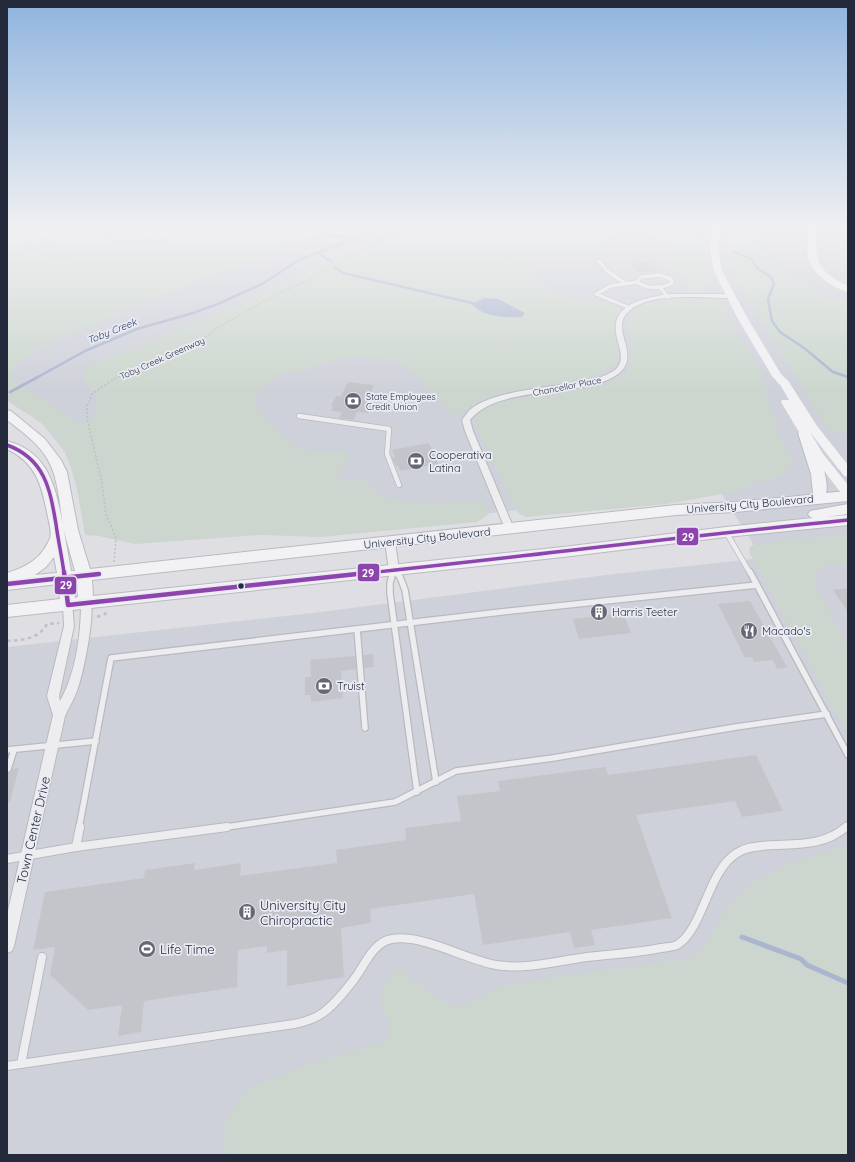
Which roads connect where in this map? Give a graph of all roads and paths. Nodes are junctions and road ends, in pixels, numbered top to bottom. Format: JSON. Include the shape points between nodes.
{"nodes":[{"id":1,"x":304,"y":283,"type":"edge"},
{"id":2,"x":624,"y":283,"type":"edge"},
{"id":3,"x":640,"y":283,"type":"edge"},
{"id":4,"x":672,"y":283,"type":"edge"},
{"id":5,"x":725,"y":283,"type":"edge"},
{"id":6,"x":837,"y":283,"type":"edge"},
{"id":7,"x":659,"y":286,"type":"junction"},
{"id":8,"x":848,"y":290,"type":"edge"},
{"id":9,"x":731,"y":296,"type":"junction"},
{"id":10,"x":668,"y":297,"type":"junction"},
{"id":11,"x":630,"y":308,"type":"junction"},
{"id":12,"x":778,"y":376,"type":"junction"},
{"id":13,"x":7,"y":414,"type":"edge"},
{"id":14,"x":299,"y":416,"type":"dead end"},
{"id":15,"x":804,"y":433,"type":"junction"},
{"id":16,"x":7,"y":445,"type":"edge"},
{"id":17,"x":847,"y":472,"type":"edge"},
{"id":18,"x":399,"y":485,"type":"dead end"},
{"id":19,"x":848,"y":495,"type":"edge"},
{"id":20,"x":808,"y":500,"type":"junction"},
{"id":21,"x":848,"y":509,"type":"edge"},
{"id":22,"x":848,"y":520,"type":"edge"},
{"id":23,"x":509,"y":529,"type":"junction"},
{"id":24,"x":726,"y":532,"type":"junction"},
{"id":25,"x":58,"y":536,"type":"junction"},
{"id":26,"x":390,"y":542,"type":"junction"},
{"id":27,"x":114,"y":562,"type":"dead end"},
{"id":28,"x":394,"y":570,"type":"junction"},
{"id":29,"x":84,"y":575,"type":"junction"},
{"id":30,"x":7,"y":578,"type":"edge"},
{"id":31,"x":66,"y":578,"type":"junction"},
{"id":32,"x":7,"y":584,"type":"edge"},
{"id":33,"x":757,"y":585,"type":"junction"},
{"id":34,"x":86,"y":602,"type":"junction"},
{"id":35,"x":68,"y":604,"type":"junction"},
{"id":36,"x":7,"y":611,"type":"edge"},
{"id":37,"x":107,"y":611,"type":"dead end"},
{"id":38,"x":98,"y":617,"type":"dead end"},
{"id":39,"x":57,"y":623,"type":"dead end"},
{"id":40,"x":410,"y":623,"type":"junction"},
{"id":41,"x":394,"y":625,"type":"junction"},
{"id":42,"x":357,"y":630,"type":"junction"},
{"id":43,"x":7,"y":641,"type":"edge"},
{"id":44,"x":827,"y":714,"type":"junction"},
{"id":45,"x":58,"y":715,"type":"junction"},
{"id":46,"x":365,"y":728,"type":"dead end"},
{"id":47,"x":96,"y":741,"type":"junction"},
{"id":48,"x":52,"y":745,"type":"junction"},
{"id":49,"x":10,"y":750,"type":"edge"},
{"id":50,"x":848,"y":755,"type":"edge"},
{"id":51,"x":8,"y":769,"type":"dead end"},
{"id":52,"x":436,"y":782,"type":"junction"},
{"id":53,"x":417,"y":792,"type":"junction"},
{"id":54,"x":848,"y":825,"type":"edge"},
{"id":55,"x":76,"y":847,"type":"junction"},
{"id":56,"x":27,"y":856,"type":"junction"},
{"id":57,"x":7,"y":859,"type":"edge"},
{"id":58,"x":7,"y":946,"type":"edge"},
{"id":59,"x":42,"y":956,"type":"dead end"},
{"id":60,"x":21,"y":1064,"type":"junction"},
{"id":61,"x":7,"y":1066,"type":"edge"}],
"edges":[{"from":1,"to":27,"type":"path","name":"Toby Creek Greenway","via":[[257,304],[218,327],[201,341],[114,379],[90,396],[87,419],[101,478],[106,514],[116,538]]},
{"from":2,"to":11,"type":"lane","via":[[607,287],[596,294]]},
{"from":3,"to":7,"type":"lane","via":[[645,286]]},
{"from":4,"to":7,"type":"lane"},
{"from":5,"to":9,"type":"street"},
{"from":6,"to":8,"type":"street"},
{"from":7,"to":10,"type":"lane"},
{"from":9,"to":10,"type":"street"},
{"from":9,"to":12,"type":"street"},
{"from":10,"to":11,"type":"street","via":[[644,301]]},
{"from":11,"to":23,"type":"street","name":"Chancellor Place","via":[[618,325],[625,360],[613,375],[594,382],[501,398],[474,409],[466,418],[468,431]]},
{"from":12,"to":15,"type":"street","via":[[778,384],[785,400]]},
{"from":12,"to":17,"type":"street"},
{"from":13,"to":29,"type":"main road","via":[[41,442],[55,460],[63,482],[70,530]]},
{"from":14,"to":18,"type":"lane","via":[[389,429],[387,454]]},
{"from":15,"to":19,"type":"street"},
{"from":15,"to":20,"type":"main road","via":[[820,489],[820,494]]},
{"from":16,"to":25,"type":"main road","via":[[26,454],[39,468],[53,508]]},
{"from":19,"to":20,"type":"main road","name":"University City Boulevard"},
{"from":20,"to":23,"type":"main road","name":"University City Boulevard","via":[[676,510]]},
{"from":21,"to":24,"type":"main road","via":[[753,524]]},
{"from":22,"to":24,"type":"main road"},
{"from":23,"to":26,"type":"main road","name":"University City Boulevard"},
{"from":24,"to":28,"type":"main road"},
{"from":24,"to":33,"type":"lane"},
{"from":25,"to":30,"type":"main road","via":[[46,559],[29,572]]},
{"from":25,"to":31,"type":"main road"},
{"from":26,"to":28,"type":"street"},
{"from":26,"to":29,"type":"main road","name":"University City Boulevard"},
{"from":28,"to":34,"type":"main road"},
{"from":28,"to":40,"type":"lane","via":[[403,583]]},
{"from":28,"to":41,"type":"lane","via":[[389,587]]},
{"from":29,"to":31,"type":"main road","name":"University City Boulevard"},
{"from":29,"to":34,"type":"main road"},
{"from":31,"to":32,"type":"main road","name":"University City Boulevard"},
{"from":31,"to":35,"type":"main road"},
{"from":33,"to":40,"type":"lane"},
{"from":33,"to":44,"type":"lane"},
{"from":34,"to":35,"type":"main road"},
{"from":34,"to":45,"type":"street","name":"Town Center Drive","via":[[74,684]]},
{"from":35,"to":36,"type":"main road"},
{"from":35,"to":45,"type":"street","name":"Town Center Drive","via":[[69,626],[53,696]]},
{"from":37,"to":38,"type":"path"},
{"from":39,"to":43,"type":"path","via":[[47,624],[42,632],[34,637]]},
{"from":40,"to":41,"type":"lane"},
{"from":40,"to":52,"type":"lane"},
{"from":41,"to":42,"type":"lane"},
{"from":41,"to":53,"type":"lane"},
{"from":42,"to":46,"type":"lane"},
{"from":42,"to":47,"type":"lane","via":[[111,658]]},
{"from":44,"to":50,"type":"lane"},
{"from":44,"to":52,"type":"lane","via":[[456,771]]},
{"from":45,"to":48,"type":"street","name":"Town Center Drive"},
{"from":47,"to":48,"type":"lane"},
{"from":47,"to":55,"type":"lane"},
{"from":48,"to":49,"type":"lane"},
{"from":48,"to":56,"type":"street","name":"Town Center Drive"},
{"from":49,"to":51,"type":"lane"},
{"from":52,"to":53,"type":"lane"},
{"from":53,"to":55,"type":"lane","via":[[395,802]]},
{"from":54,"to":60,"type":"lane","via":[[838,834],[822,841],[756,848],[740,851],[730,858],[723,865],[689,934],[677,945],[509,966],[488,963],[417,941],[389,939],[373,951],[337,1001],[310,1020]]},
{"from":55,"to":56,"type":"lane"},
{"from":56,"to":57,"type":"lane"},
{"from":56,"to":58,"type":"street","name":"Town Center Drive"},
{"from":59,"to":60,"type":"lane"},
{"from":60,"to":61,"type":"lane"}]}
